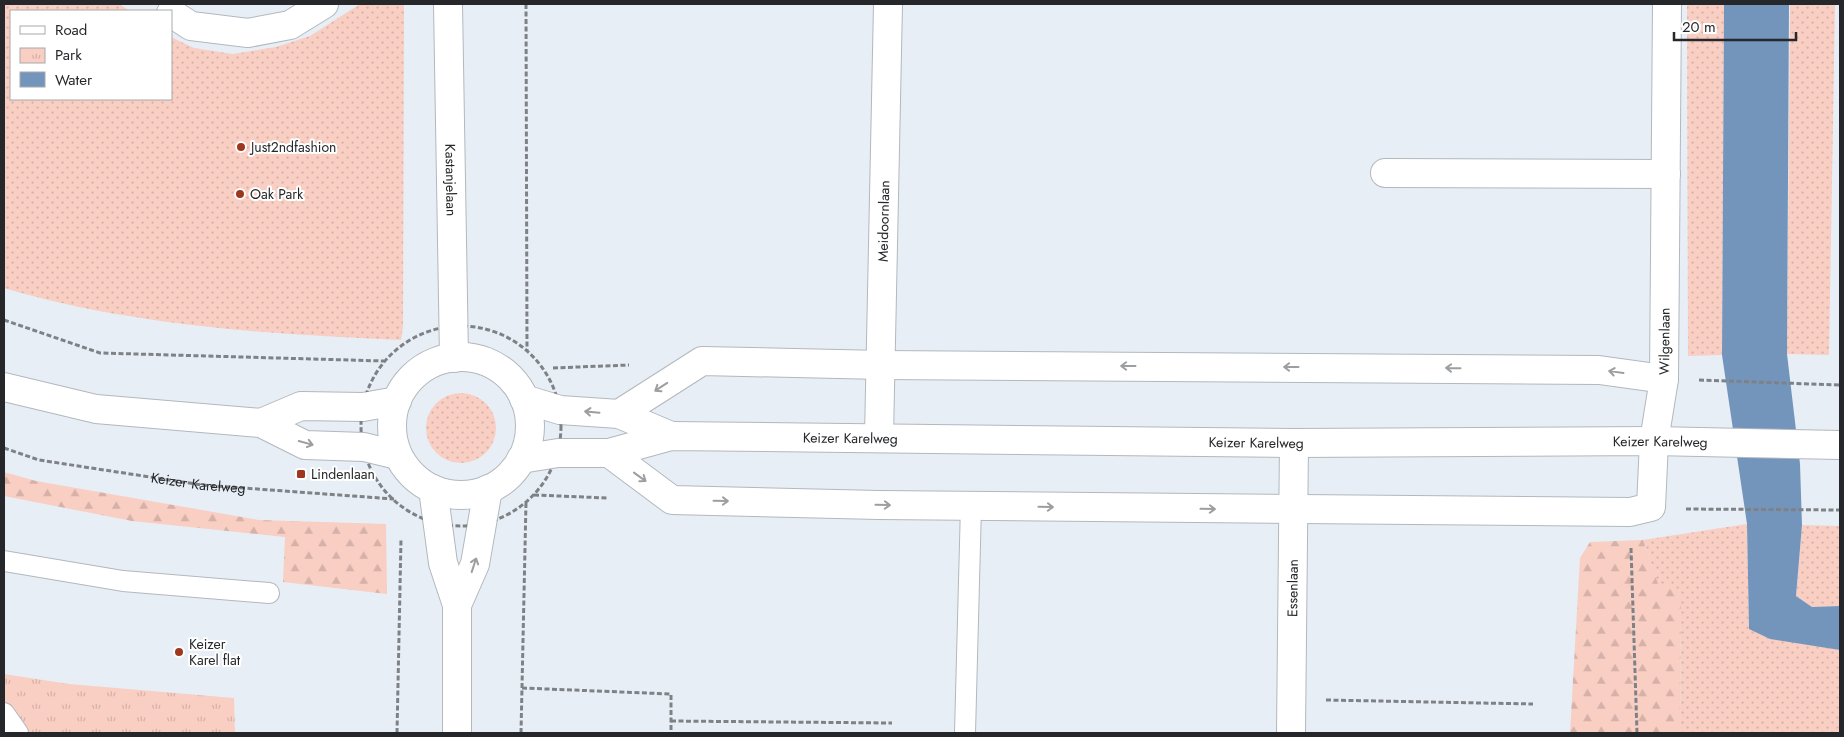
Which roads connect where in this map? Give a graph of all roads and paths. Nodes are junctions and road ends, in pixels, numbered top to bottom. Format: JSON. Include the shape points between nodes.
{"nodes":[{"id":1,"x":324,"y":4,"type":"edge"},
{"id":2,"x":448,"y":4,"type":"edge"},
{"id":3,"x":526,"y":4,"type":"edge"},
{"id":4,"x":888,"y":4,"type":"edge"},
{"id":5,"x":1667,"y":4,"type":"edge"},
{"id":6,"x":172,"y":14,"type":"edge"},
{"id":7,"x":1385,"y":173,"type":"dead end"},
{"id":8,"x":1666,"y":174,"type":"junction"},
{"id":9,"x":4,"y":320,"type":"edge"},
{"id":10,"x":453,"y":326,"type":"junction"},
{"id":11,"x":527,"y":351,"type":"junction"},
{"id":12,"x":454,"y":358,"type":"junction"},
{"id":13,"x":385,"y":362,"type":"junction"},
{"id":14,"x":632,"y":364,"type":"dead end"},
{"id":15,"x":882,"y":365,"type":"junction"},
{"id":16,"x":543,"y":369,"type":"junction"},
{"id":17,"x":1664,"y":379,"type":"junction"},
{"id":18,"x":1726,"y":381,"type":"dead end"},
{"id":19,"x":1840,"y":385,"type":"edge"},
{"id":20,"x":4,"y":387,"type":"edge"},
{"id":21,"x":524,"y":399,"type":"junction"},
{"id":22,"x":397,"y":401,"type":"junction"},
{"id":23,"x":363,"y":407,"type":"junction"},
{"id":24,"x":560,"y":410,"type":"junction"},
{"id":25,"x":619,"y":414,"type":"junction"},
{"id":26,"x":261,"y":423,"type":"junction"},
{"id":27,"x":671,"y":436,"type":"junction"},
{"id":28,"x":879,"y":438,"type":"junction"},
{"id":29,"x":1654,"y":441,"type":"junction"},
{"id":30,"x":1294,"y":443,"type":"junction"},
{"id":31,"x":1840,"y":445,"type":"edge"},
{"id":32,"x":364,"y":447,"type":"junction"},
{"id":33,"x":4,"y":448,"type":"edge"},
{"id":34,"x":558,"y":453,"type":"junction"},
{"id":35,"x":608,"y":453,"type":"junction"},
{"id":36,"x":397,"y":455,"type":"junction"},
{"id":37,"x":521,"y":460,"type":"junction"},
{"id":38,"x":433,"y":488,"type":"junction"},
{"id":39,"x":488,"y":489,"type":"junction"},
{"id":40,"x":534,"y":495,"type":"junction"},
{"id":41,"x":394,"y":499,"type":"junction"},
{"id":42,"x":617,"y":499,"type":"dead end"},
{"id":43,"x":526,"y":502,"type":"junction"},
{"id":44,"x":402,"y":506,"type":"junction"},
{"id":45,"x":971,"y":506,"type":"junction"},
{"id":46,"x":1640,"y":509,"type":"junction"},
{"id":47,"x":1293,"y":510,"type":"junction"},
{"id":48,"x":1696,"y":510,"type":"dead end"},
{"id":49,"x":1840,"y":510,"type":"edge"},
{"id":50,"x":402,"y":515,"type":"dead end"},
{"id":51,"x":438,"y":523,"type":"junction"},
{"id":52,"x":482,"y":523,"type":"junction"},
{"id":53,"x":401,"y":535,"type":"dead end"},
{"id":54,"x":4,"y":561,"type":"edge"},
{"id":55,"x":269,"y":593,"type":"dead end"},
{"id":56,"x":457,"y":605,"type":"junction"},
{"id":57,"x":522,"y":688,"type":"junction"},
{"id":58,"x":1291,"y":699,"type":"junction"},
{"id":59,"x":1533,"y":704,"type":"dead end"},
{"id":60,"x":4,"y":713,"type":"edge"},
{"id":61,"x":671,"y":721,"type":"junction"},
{"id":62,"x":892,"y":723,"type":"dead end"},
{"id":63,"x":18,"y":733,"type":"edge"},
{"id":64,"x":398,"y":733,"type":"edge"},
{"id":65,"x":457,"y":733,"type":"edge"},
{"id":66,"x":521,"y":733,"type":"edge"},
{"id":67,"x":671,"y":733,"type":"edge"},
{"id":68,"x":965,"y":733,"type":"edge"},
{"id":69,"x":1291,"y":733,"type":"edge"},
{"id":70,"x":1637,"y":733,"type":"edge"}],
"edges":[{"from":1,"to":6,"type":"street","via":[[290,25],[248,33],[191,26]]},
{"from":2,"to":10,"type":"street","name":"Kastanjelaan"},
{"from":3,"to":11,"type":"path"},
{"from":4,"to":15,"type":"street","name":"Meidoornlaan"},
{"from":5,"to":8,"type":"street","name":"Wilgenlaan"},
{"from":7,"to":8,"type":"street"},
{"from":8,"to":17,"type":"street","name":"Wilgenlaan"},
{"from":9,"to":13,"type":"path","via":[[100,353]]},
{"from":10,"to":11,"type":"path","via":[[497,332]]},
{"from":10,"to":12,"type":"street","name":"Kastanjelaan"},
{"from":10,"to":13,"type":"path","via":[[409,341]]},
{"from":11,"to":16,"type":"path"},
{"from":12,"to":21,"type":"street","via":[[471,358],[493,365],[512,379]]},
{"from":12,"to":22,"type":"street","via":[[437,361],[416,373]]},
{"from":13,"to":23,"type":"path","via":[[368,390]]},
{"from":14,"to":16,"type":"path"},
{"from":17,"to":15,"type":"street","one_way":true,"via":[[1600,370]]},
{"from":15,"to":25,"type":"street","one_way":true,"via":[[702,361]]},
{"from":15,"to":28,"type":"street","name":"Meidoornlaan"},
{"from":16,"to":24,"type":"path","via":[[551,381]]},
{"from":17,"to":29,"type":"street","name":"Wilgenlaan"},
{"from":18,"to":19,"type":"path"},
{"from":20,"to":26,"type":"street","via":[[96,409]]},
{"from":21,"to":24,"type":"street","name":"Keizer Karelweg"},
{"from":21,"to":37,"type":"street","via":[[530,423]]},
{"from":22,"to":23,"type":"street"},
{"from":22,"to":36,"type":"street","via":[[392,424]]},
{"from":23,"to":26,"type":"street","via":[[300,406]]},
{"from":23,"to":32,"type":"path"},
{"from":25,"to":24,"type":"street","name":"Keizer Karelweg","one_way":true},
{"from":24,"to":34,"type":"path"},
{"from":25,"to":27,"type":"street","name":"Keizer Karelweg"},
{"from":26,"to":32,"type":"street","one_way":true,"via":[[305,445]]},
{"from":27,"to":28,"type":"street","name":"Keizer Karelweg"},
{"from":27,"to":35,"type":"street","name":"Keizer Karelweg"},
{"from":28,"to":30,"type":"street","name":"Keizer Karelweg"},
{"from":29,"to":30,"type":"street","name":"Keizer Karelweg"},
{"from":29,"to":31,"type":"street","name":"Keizer Karelweg"},
{"from":29,"to":46,"type":"street","name":"Wilgenlaan"},
{"from":30,"to":47,"type":"street","name":"Essenlaan"},
{"from":32,"to":36,"type":"street"},
{"from":32,"to":41,"type":"path","via":[[375,476]]},
{"from":33,"to":41,"type":"path","name":"Keizer Karelweg","via":[[39,460],[202,486]]},
{"from":34,"to":35,"type":"street","name":"Keizer Karelweg"},
{"from":34,"to":37,"type":"street","name":"Keizer Karelweg"},
{"from":34,"to":40,"type":"path","via":[[552,469]]},
{"from":35,"to":45,"type":"street","one_way":true,"via":[[672,500]]},
{"from":36,"to":38,"type":"street","via":[[414,476]]},
{"from":37,"to":39,"type":"street","via":[[508,477]]},
{"from":38,"to":39,"type":"street","via":[[454,494]]},
{"from":38,"to":51,"type":"street"},
{"from":39,"to":52,"type":"street"},
{"from":40,"to":42,"type":"path"},
{"from":40,"to":43,"type":"path"},
{"from":41,"to":44,"type":"path"},
{"from":43,"to":52,"type":"path","via":[[510,513]]},
{"from":43,"to":57,"type":"path"},
{"from":44,"to":50,"type":"path"},
{"from":44,"to":51,"type":"path"},
{"from":45,"to":47,"type":"street","one_way":true},
{"from":45,"to":68,"type":"lane"},
{"from":46,"to":47,"type":"street"},
{"from":46,"to":70,"type":"path"},
{"from":47,"to":58,"type":"street","name":"Essenlaan"},
{"from":48,"to":49,"type":"path"},
{"from":51,"to":52,"type":"path","via":[[467,526]]},
{"from":51,"to":56,"type":"street","via":[[443,563]]},
{"from":56,"to":52,"type":"street","one_way":true,"via":[[475,564]]},
{"from":53,"to":64,"type":"path"},
{"from":54,"to":55,"type":"lane","via":[[123,582]]},
{"from":56,"to":65,"type":"street"},
{"from":57,"to":61,"type":"path","via":[[671,694]]},
{"from":57,"to":66,"type":"path"},
{"from":58,"to":59,"type":"path"},
{"from":58,"to":69,"type":"street","name":"Essenlaan"},
{"from":60,"to":63,"type":"lane"},
{"from":61,"to":62,"type":"path"},
{"from":61,"to":67,"type":"path"}]}
